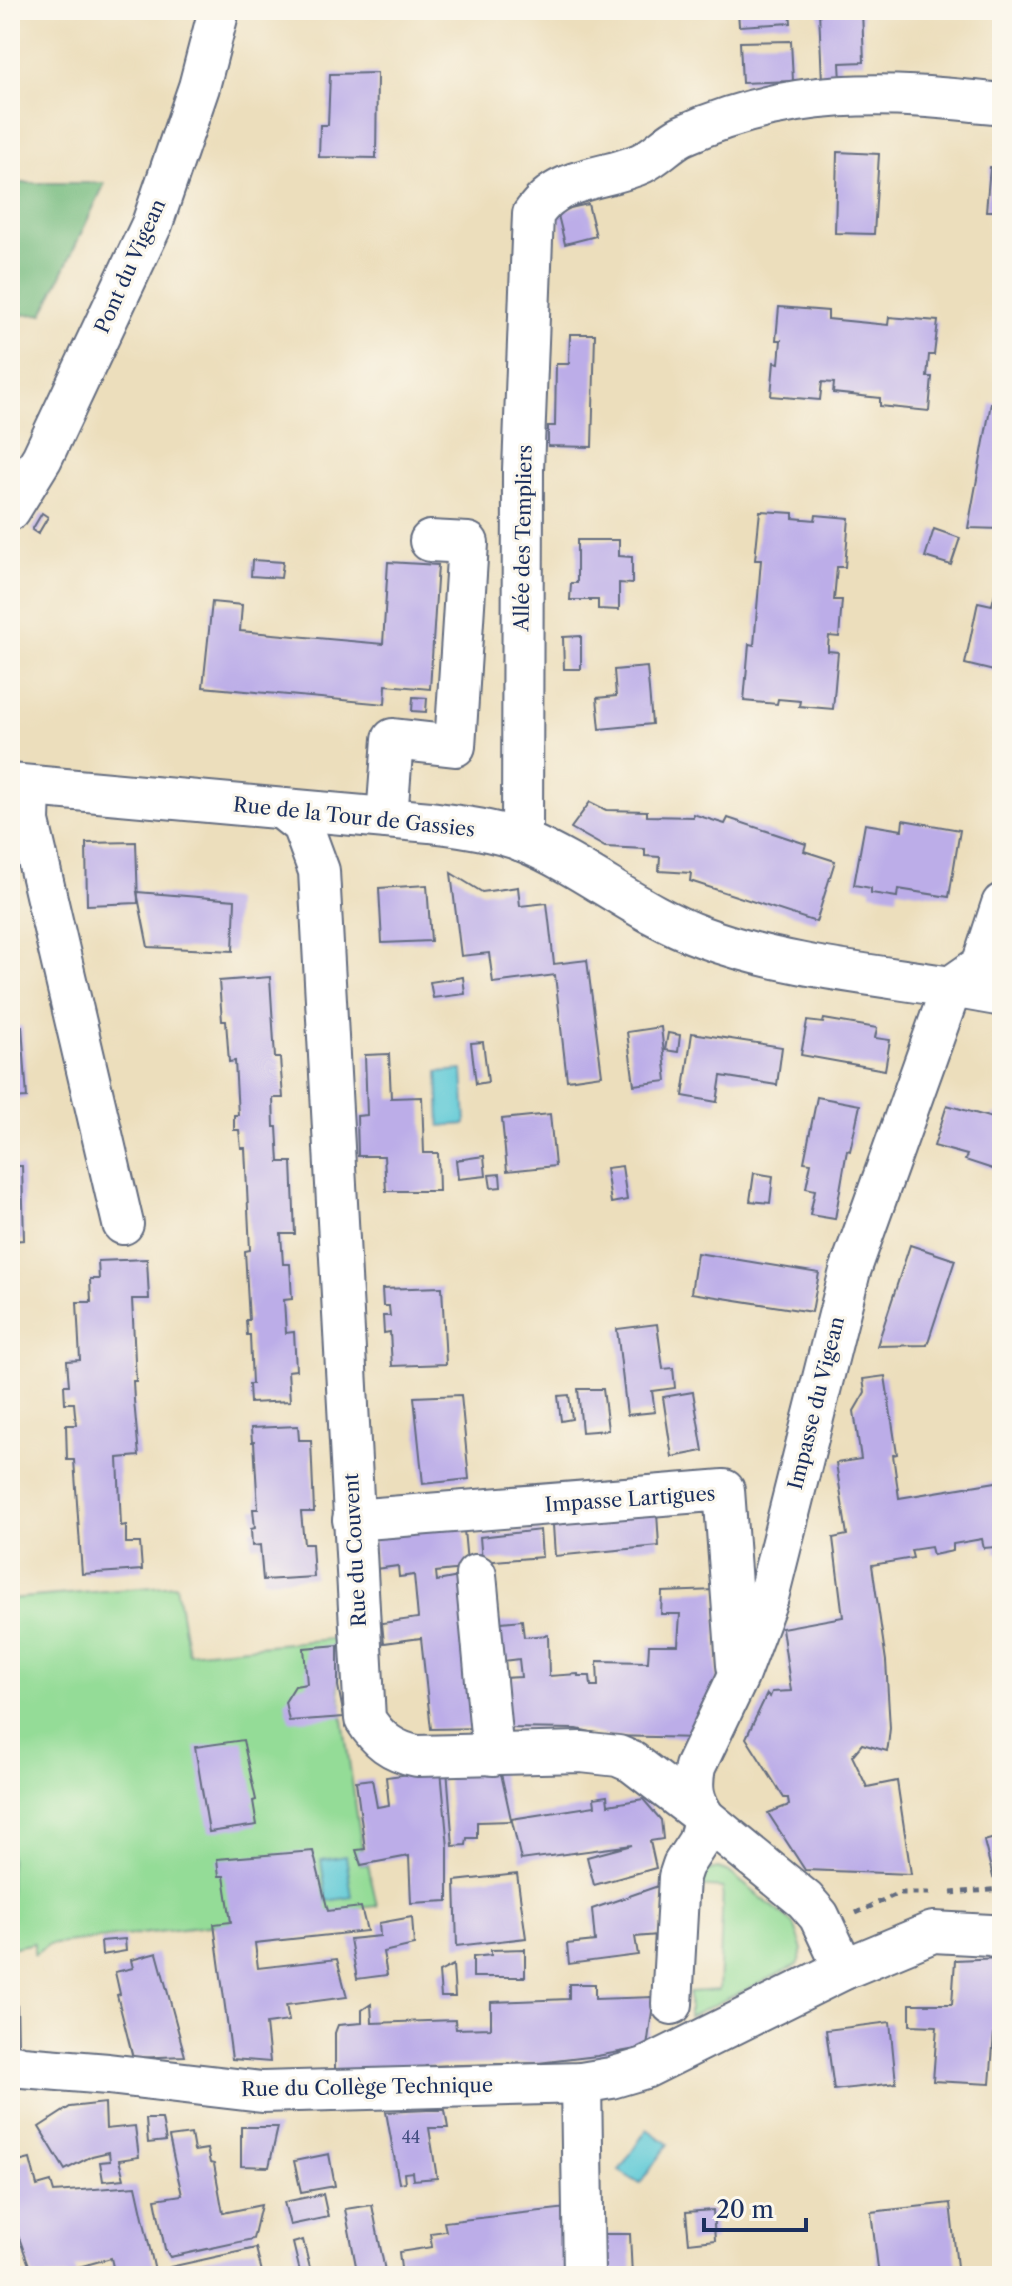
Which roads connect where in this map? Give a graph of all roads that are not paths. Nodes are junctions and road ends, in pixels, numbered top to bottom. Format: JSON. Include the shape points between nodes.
{"nodes":[{"id":1,"x":219,"y":10,"type":"edge"},
{"id":2,"x":1002,"y":104,"type":"edge"},
{"id":3,"x":10,"y":510,"type":"edge"},
{"id":4,"x":430,"y":541,"type":"dead end"},
{"id":5,"x":20,"y":785,"type":"edge"},
{"id":6,"x":282,"y":809,"type":"junction"},
{"id":7,"x":387,"y":818,"type":"junction"},
{"id":8,"x":522,"y":841,"type":"junction"},
{"id":9,"x":1002,"y":904,"type":"edge"},
{"id":10,"x":952,"y":986,"type":"junction"},
{"id":11,"x":1002,"y":996,"type":"edge"},
{"id":12,"x":123,"y":1224,"type":"dead end"},
{"id":13,"x":353,"y":1520,"type":"junction"},
{"id":14,"x":476,"y":1575,"type":"dead end"},
{"id":15,"x":738,"y":1677,"type":"junction"},
{"id":16,"x":493,"y":1755,"type":"junction"},
{"id":17,"x":705,"y":1818,"type":"junction"},
{"id":18,"x":998,"y":1932,"type":"edge"},
{"id":19,"x":844,"y":1969,"type":"junction"},
{"id":20,"x":672,"y":2004,"type":"dead end"},
{"id":21,"x":14,"y":2070,"type":"edge"},
{"id":22,"x":581,"y":2083,"type":"junction"},
{"id":23,"x":584,"y":2276,"type":"edge"}],
"edges":[{"from":1,"to":3,"type":"street","name":"Pont du Vigean","via":[[152,224],[42,458]]},
{"from":2,"to":8,"type":"street","name":"Allée des Templiers","via":[[925,95],[851,94],[787,101],[679,137],[642,163],[551,195],[533,214],[523,470]]},
{"from":4,"to":7,"type":"street","via":[[468,543],[455,746],[393,739]]},
{"from":5,"to":6,"type":"street","name":"Rue de la Tour de Gassies"},
{"from":5,"to":12,"type":"street"},
{"from":6,"to":7,"type":"street","name":"Rue de la Tour de Gassies"},
{"from":6,"to":13,"type":"street","name":"Rue du Couvent","via":[[302,825],[319,871]]},
{"from":7,"to":8,"type":"street","name":"Rue de la Tour de Gassies","via":[[475,828]]},
{"from":8,"to":10,"type":"street","name":"Rue de la Tour de Gassies","via":[[660,919],[735,949]]},
{"from":9,"to":10,"type":"street","via":[[982,965]]},
{"from":10,"to":11,"type":"street","name":"Rue de la Tour de Gassies"},
{"from":10,"to":15,"type":"street","name":"Impasse du Vigean","via":[[850,1271],[768,1597]]},
{"from":13,"to":15,"type":"street","name":"Impasse Lartigues","via":[[724,1490]]},
{"from":13,"to":16,"type":"street","name":"Rue du Couvent","via":[[365,1719],[375,1735],[401,1753]]},
{"from":14,"to":16,"type":"street"},
{"from":15,"to":17,"type":"street","name":"Impasse du Vigean","via":[[695,1767],[694,1802]]},
{"from":16,"to":17,"type":"street","name":"Rue du Couvent","via":[[618,1756]]},
{"from":17,"to":19,"type":"street","name":"Rue du Couvent","via":[[805,1900],[819,1916]]},
{"from":17,"to":20,"type":"street","via":[[679,1877]]},
{"from":18,"to":19,"type":"street","via":[[933,1932]]},
{"from":19,"to":22,"type":"street","via":[[645,2068]]},
{"from":21,"to":22,"type":"street","name":"Rue du Collège Technique","via":[[262,2092]]},
{"from":22,"to":23,"type":"street"}]}
